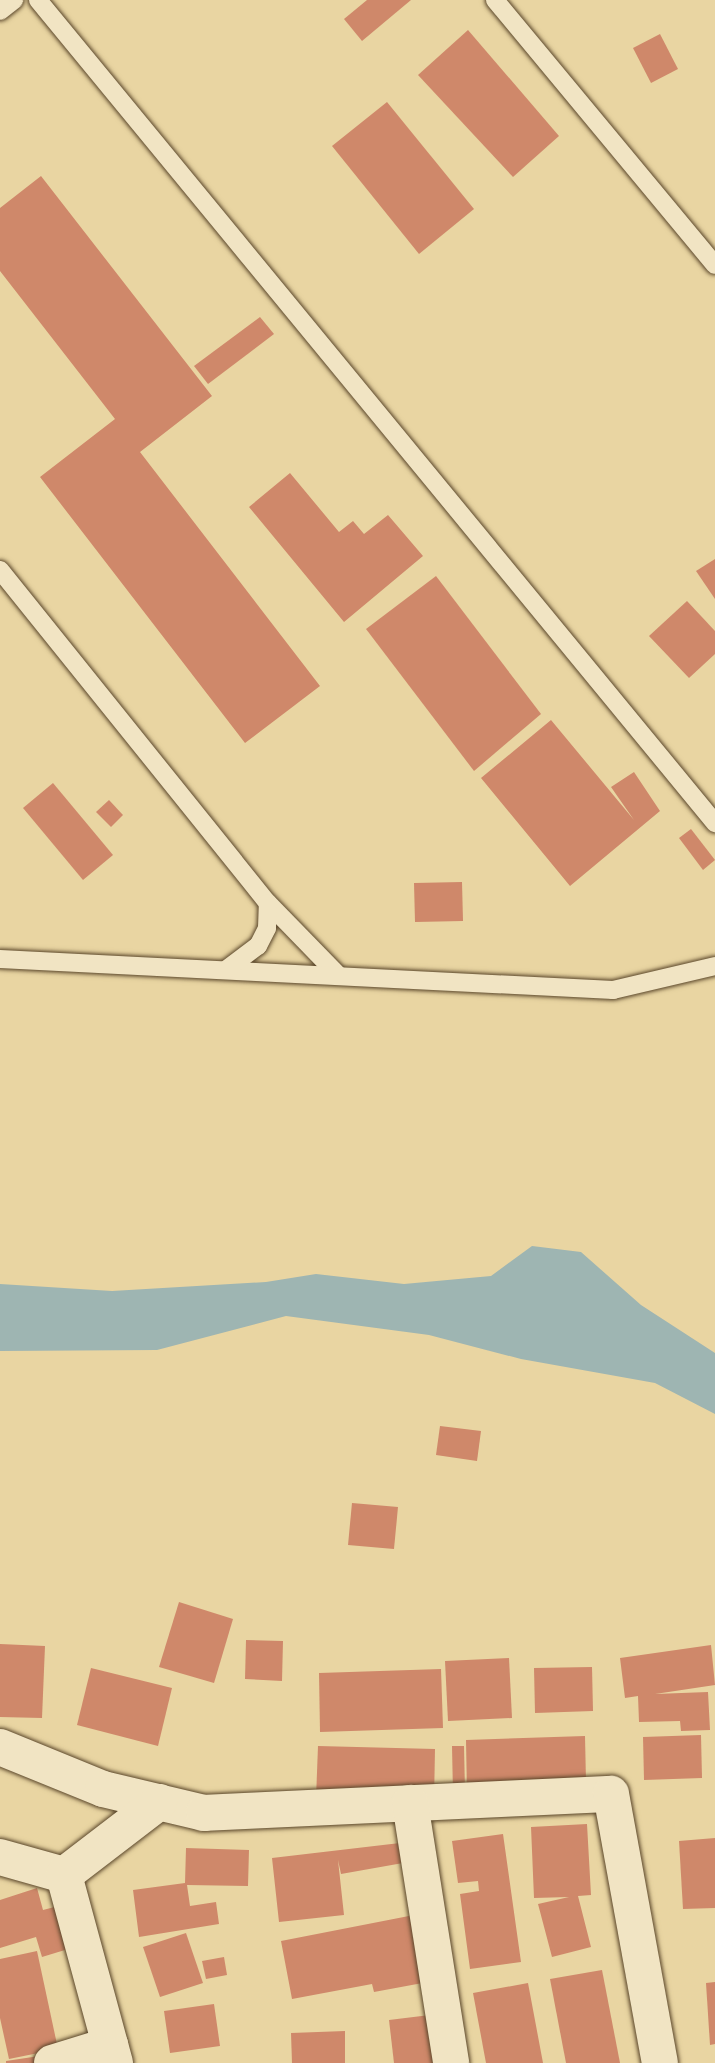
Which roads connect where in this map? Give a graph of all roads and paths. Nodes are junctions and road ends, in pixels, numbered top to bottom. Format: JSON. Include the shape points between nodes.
{"nodes":[{"id":1,"x":14,"y":0,"type":"edge"},
{"id":2,"x":38,"y":0,"type":"edge"},
{"id":3,"x":495,"y":0,"type":"edge"},
{"id":4,"x":0,"y":11,"type":"edge"},
{"id":5,"x":715,"y":265,"type":"edge"},
{"id":6,"x":0,"y":570,"type":"edge"},
{"id":7,"x":715,"y":823,"type":"edge"},
{"id":8,"x":268,"y":903,"type":"junction"},
{"id":9,"x":0,"y":959,"type":"edge"},
{"id":10,"x":715,"y":966,"type":"edge"},
{"id":11,"x":227,"y":969,"type":"junction"},
{"id":12,"x":338,"y":975,"type":"junction"},
{"id":13,"x":0,"y":1747,"type":"edge"},
{"id":14,"x":159,"y":1802,"type":"junction"},
{"id":15,"x":410,"y":1803,"type":"junction"},
{"id":16,"x":0,"y":1857,"type":"edge"},
{"id":17,"x":64,"y":1875,"type":"junction"},
{"id":18,"x":113,"y":2054,"type":"edge"},
{"id":19,"x":52,"y":2063,"type":"edge"},
{"id":20,"x":451,"y":2063,"type":"edge"},
{"id":21,"x":660,"y":2063,"type":"edge"}],
"edges":[{"from":1,"to":4,"type":"lane"},
{"from":2,"to":7,"type":"lane"},
{"from":3,"to":5,"type":"lane"},
{"from":6,"to":8,"type":"lane"},
{"from":8,"to":11,"type":"lane","via":[[267,928],[258,946]]},
{"from":8,"to":12,"type":"lane"},
{"from":9,"to":11,"type":"lane"},
{"from":10,"to":12,"type":"lane","via":[[613,990]]},
{"from":11,"to":12,"type":"lane"},
{"from":13,"to":14,"type":"street","via":[[103,1789]]},
{"from":14,"to":15,"type":"street","via":[[204,1813]]},
{"from":14,"to":17,"type":"street"},
{"from":15,"to":20,"type":"street"},
{"from":15,"to":21,"type":"street","via":[[611,1794]]},
{"from":16,"to":17,"type":"street"},
{"from":17,"to":18,"type":"street"},
{"from":18,"to":19,"type":"street"}]}
